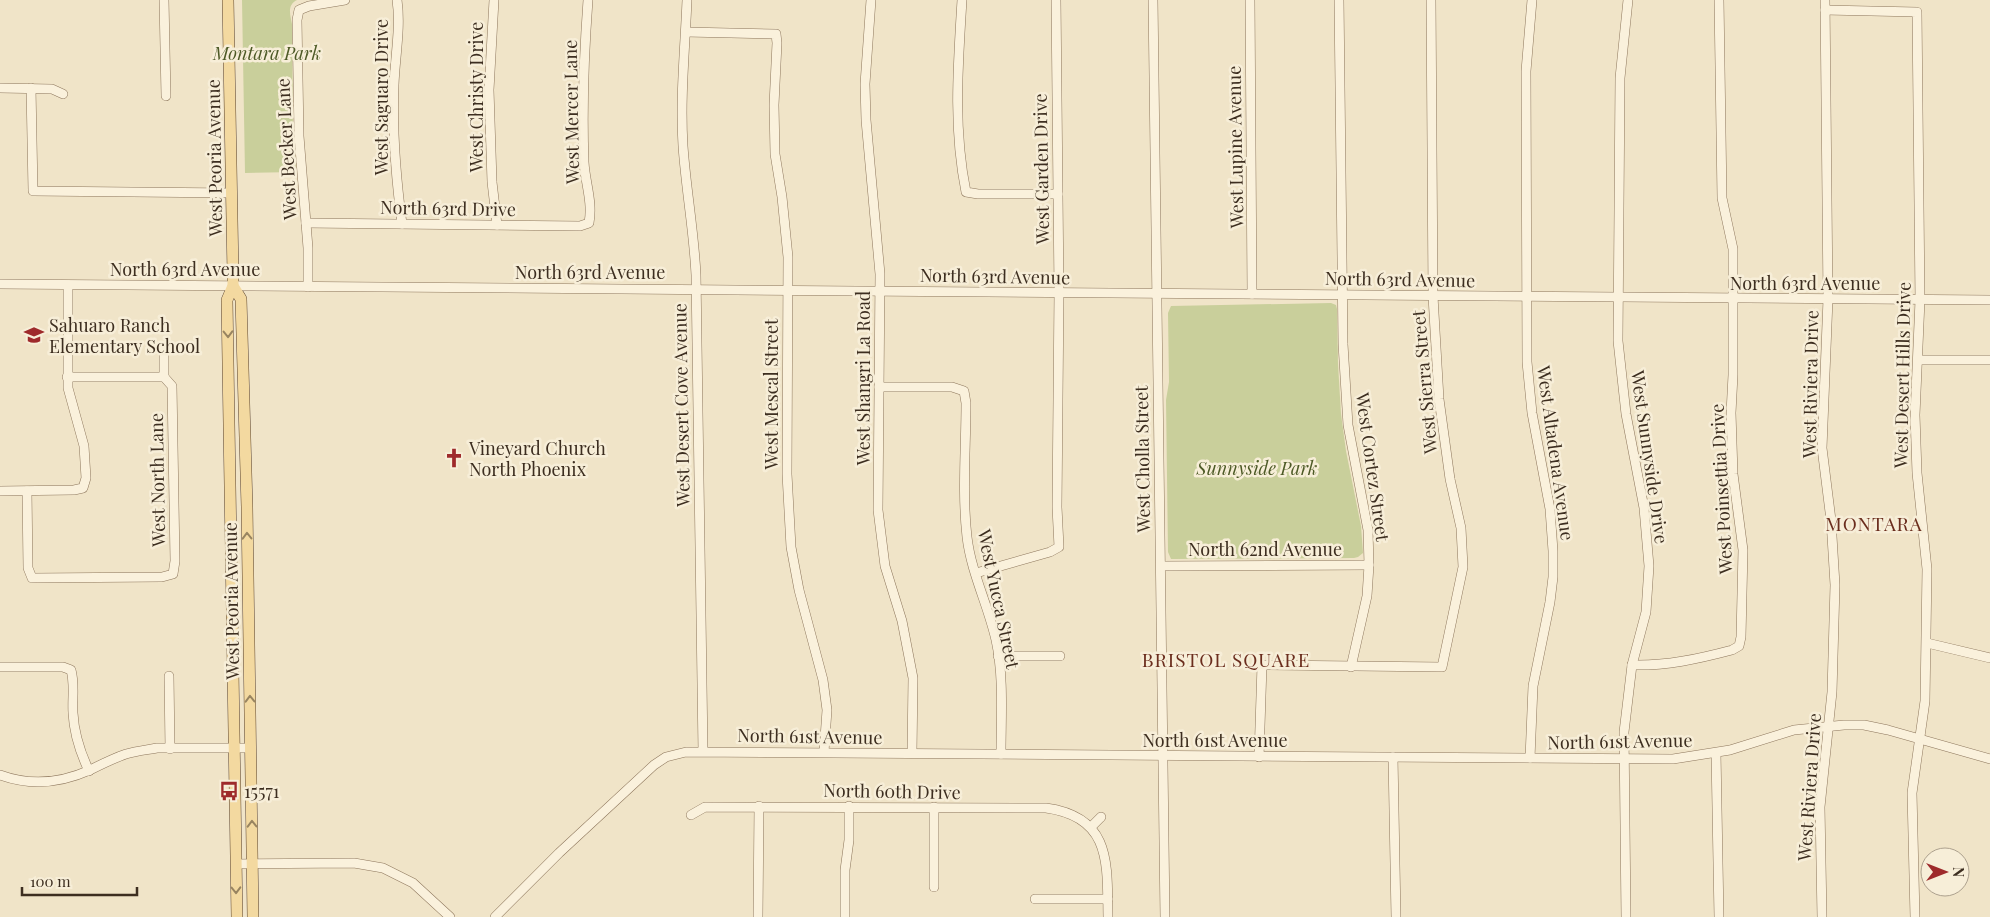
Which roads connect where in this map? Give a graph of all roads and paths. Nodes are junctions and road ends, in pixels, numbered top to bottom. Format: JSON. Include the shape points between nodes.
{"nodes":[{"id":1,"x":164,"y":0,"type":"edge"},
{"id":2,"x":228,"y":0,"type":"edge"},
{"id":3,"x":345,"y":0,"type":"edge"},
{"id":4,"x":397,"y":0,"type":"edge"},
{"id":5,"x":494,"y":0,"type":"edge"},
{"id":6,"x":588,"y":0,"type":"edge"},
{"id":7,"x":687,"y":0,"type":"edge"},
{"id":8,"x":871,"y":0,"type":"edge"},
{"id":9,"x":962,"y":0,"type":"edge"},
{"id":10,"x":1056,"y":0,"type":"edge"},
{"id":11,"x":1153,"y":0,"type":"edge"},
{"id":12,"x":1250,"y":0,"type":"edge"},
{"id":13,"x":1340,"y":0,"type":"edge"},
{"id":14,"x":1431,"y":0,"type":"edge"},
{"id":15,"x":1532,"y":0,"type":"edge"},
{"id":16,"x":1628,"y":0,"type":"edge"},
{"id":17,"x":1719,"y":0,"type":"edge"},
{"id":18,"x":1825,"y":0,"type":"edge"},
{"id":19,"x":1825,"y":10,"type":"junction"},
{"id":20,"x":686,"y":32,"type":"junction"},
{"id":21,"x":0,"y":88,"type":"edge"},
{"id":22,"x":31,"y":88,"type":"junction"},
{"id":23,"x":63,"y":94,"type":"dead end"},
{"id":24,"x":166,"y":96,"type":"dead end"},
{"id":25,"x":232,"y":193,"type":"junction"},
{"id":26,"x":1058,"y":194,"type":"junction"},
{"id":27,"x":589,"y":222,"type":"joint"},
{"id":28,"x":306,"y":223,"type":"junction"},
{"id":29,"x":402,"y":224,"type":"junction"},
{"id":30,"x":497,"y":225,"type":"junction"},
{"id":31,"x":0,"y":284,"type":"edge"},
{"id":32,"x":68,"y":285,"type":"junction"},
{"id":33,"x":233,"y":286,"type":"junction"},
{"id":34,"x":308,"y":286,"type":"junction"},
{"id":35,"x":696,"y":289,"type":"junction"},
{"id":36,"x":788,"y":290,"type":"junction"},
{"id":37,"x":880,"y":291,"type":"junction"},
{"id":38,"x":1059,"y":292,"type":"junction"},
{"id":39,"x":1156,"y":293,"type":"junction"},
{"id":40,"x":1252,"y":294,"type":"junction"},
{"id":41,"x":1343,"y":295,"type":"junction"},
{"id":42,"x":1433,"y":296,"type":"junction"},
{"id":43,"x":1526,"y":296,"type":"junction"},
{"id":44,"x":1619,"y":298,"type":"junction"},
{"id":45,"x":1734,"y":298,"type":"junction"},
{"id":46,"x":1828,"y":299,"type":"junction"},
{"id":47,"x":1920,"y":300,"type":"junction"},
{"id":48,"x":1990,"y":300,"type":"edge"},
{"id":49,"x":164,"y":349,"type":"dead end"},
{"id":50,"x":1919,"y":360,"type":"junction"},
{"id":51,"x":1990,"y":360,"type":"edge"},
{"id":52,"x":67,"y":376,"type":"junction"},
{"id":53,"x":164,"y":377,"type":"junction"},
{"id":54,"x":879,"y":387,"type":"junction"},
{"id":55,"x":0,"y":491,"type":"edge"},
{"id":56,"x":28,"y":491,"type":"junction"},
{"id":57,"x":231,"y":530,"type":"junction"},
{"id":58,"x":1369,"y":565,"type":"junction"},
{"id":59,"x":1161,"y":566,"type":"junction"},
{"id":60,"x":976,"y":573,"type":"junction"},
{"id":61,"x":249,"y":625,"type":"junction"},
{"id":62,"x":1927,"y":643,"type":"junction"},
{"id":63,"x":998,"y":656,"type":"junction"},
{"id":64,"x":1060,"y":656,"type":"dead end"},
{"id":65,"x":1990,"y":658,"type":"edge"},
{"id":66,"x":1632,"y":665,"type":"junction"},
{"id":67,"x":0,"y":667,"type":"edge"},
{"id":68,"x":1351,"y":667,"type":"junction"},
{"id":69,"x":170,"y":676,"type":"dead end"},
{"id":70,"x":1827,"y":726,"type":"junction"},
{"id":71,"x":1920,"y":740,"type":"junction"},
{"id":72,"x":235,"y":748,"type":"junction"},
{"id":73,"x":251,"y":748,"type":"junction"},
{"id":74,"x":170,"y":749,"type":"junction"},
{"id":75,"x":702,"y":751,"type":"junction"},
{"id":76,"x":824,"y":752,"type":"junction"},
{"id":77,"x":1716,"y":753,"type":"junction"},
{"id":78,"x":912,"y":754,"type":"junction"},
{"id":79,"x":1001,"y":754,"type":"junction"},
{"id":80,"x":1163,"y":756,"type":"junction"},
{"id":81,"x":1259,"y":757,"type":"junction"},
{"id":82,"x":1393,"y":757,"type":"junction"},
{"id":83,"x":1530,"y":758,"type":"junction"},
{"id":84,"x":1624,"y":759,"type":"junction"},
{"id":85,"x":1990,"y":760,"type":"edge"},
{"id":86,"x":88,"y":771,"type":"junction"},
{"id":87,"x":0,"y":775,"type":"edge"},
{"id":88,"x":759,"y":806,"type":"junction"},
{"id":89,"x":849,"y":806,"type":"junction"},
{"id":90,"x":934,"y":808,"type":"junction"},
{"id":91,"x":691,"y":815,"type":"dead end"},
{"id":92,"x":1101,"y":817,"type":"dead end"},
{"id":93,"x":1091,"y":827,"type":"junction"},
{"id":94,"x":236,"y":864,"type":"junction"},
{"id":95,"x":252,"y":865,"type":"junction"},
{"id":96,"x":934,"y":887,"type":"dead end"},
{"id":97,"x":1035,"y":899,"type":"dead end"},
{"id":98,"x":1108,"y":899,"type":"junction"},
{"id":99,"x":237,"y":917,"type":"edge"},
{"id":100,"x":253,"y":917,"type":"edge"},
{"id":101,"x":450,"y":917,"type":"edge"},
{"id":102,"x":495,"y":917,"type":"edge"},
{"id":103,"x":758,"y":917,"type":"edge"},
{"id":104,"x":844,"y":917,"type":"edge"},
{"id":105,"x":1108,"y":917,"type":"edge"},
{"id":106,"x":1165,"y":917,"type":"edge"},
{"id":107,"x":1396,"y":917,"type":"edge"},
{"id":108,"x":1626,"y":917,"type":"edge"},
{"id":109,"x":1719,"y":917,"type":"edge"},
{"id":110,"x":1822,"y":917,"type":"edge"},
{"id":111,"x":1915,"y":917,"type":"edge"}],
"edges":[{"from":1,"to":24,"type":"street"},
{"from":2,"to":25,"type":"main road","name":"West Peoria Avenue"},
{"from":3,"to":28,"type":"street","name":"West Becker Lane","via":[[299,10],[297,20],[299,136]]},
{"from":4,"to":29,"type":"street","name":"West Saguaro Drive","via":[[394,120]]},
{"from":5,"to":30,"type":"street","name":"West Christy Drive","via":[[489,90]]},
{"from":6,"to":27,"type":"street","name":"West Mercer Lane","via":[[583,93],[584,164],[591,211]]},
{"from":7,"to":20,"type":"street","name":"West Desert Cove Avenue"},
{"from":8,"to":37,"type":"street","name":"West Shangri La Road","via":[[866,120]]},
{"from":9,"to":26,"type":"street","via":[[956,118],[966,192]]},
{"from":10,"to":26,"type":"street","name":"West Garden Drive"},
{"from":11,"to":39,"type":"street","name":"West Cholla Street"},
{"from":12,"to":40,"type":"street","name":"West Lupine Avenue"},
{"from":13,"to":41,"type":"street","name":"West Cortez Street"},
{"from":14,"to":42,"type":"street","name":"West Sierra Street"},
{"from":15,"to":43,"type":"street","name":"West Altadena Avenue","via":[[1526,71]]},
{"from":16,"to":44,"type":"street","name":"West Sunnyside Drive","via":[[1620,78]]},
{"from":17,"to":45,"type":"street","name":"West Poinsettia Drive","via":[[1722,198],[1733,249]]},
{"from":18,"to":19,"type":"street","name":"West Riviera Drive"},
{"from":19,"to":46,"type":"street","name":"West Riviera Drive"},
{"from":19,"to":47,"type":"street","name":"West Desert Hills Drive","via":[[1917,12]]},
{"from":20,"to":35,"type":"street","name":"West Desert Cove Avenue","via":[[682,88],[683,146]]},
{"from":20,"to":36,"type":"street","name":"West Mescal Street","via":[[776,34],[776,154]]},
{"from":21,"to":22,"type":"street"},
{"from":22,"to":23,"type":"street","via":[[52,89]]},
{"from":22,"to":25,"type":"street","via":[[32,191]]},
{"from":25,"to":33,"type":"main road","name":"West Peoria Avenue"},
{"from":26,"to":38,"type":"street","name":"West Garden Drive"},
{"from":27,"to":30,"type":"street","name":"North 63rd Drive","via":[[580,226]]},
{"from":28,"to":29,"type":"street","name":"North 63rd Drive"},
{"from":28,"to":34,"type":"street","name":"West Becker Lane"},
{"from":29,"to":30,"type":"street","name":"North 63rd Drive"},
{"from":31,"to":32,"type":"street","name":"North 63rd Avenue"},
{"from":32,"to":33,"type":"street","name":"North 63rd Avenue"},
{"from":32,"to":52,"type":"street"},
{"from":33,"to":34,"type":"street","name":"North 63rd Avenue"},
{"from":33,"to":57,"type":"main road","name":"West Peoria Avenue","one_way":true,"via":[[228,300]]},
{"from":61,"to":33,"type":"main road","name":"West Peoria Avenue","one_way":true,"via":[[241,299]]},
{"from":34,"to":35,"type":"street","name":"North 63rd Avenue"},
{"from":35,"to":36,"type":"street","name":"North 63rd Avenue"},
{"from":35,"to":75,"type":"street","name":"West Desert Cove Avenue"},
{"from":36,"to":37,"type":"street","name":"North 63rd Avenue"},
{"from":36,"to":76,"type":"street","name":"West Mescal Street","via":[[787,474],[791,546],[823,680],[827,710]]},
{"from":37,"to":38,"type":"street","name":"North 63rd Avenue"},
{"from":37,"to":54,"type":"street","name":"West Shangri La Road"},
{"from":38,"to":39,"type":"street","name":"North 63rd Avenue"},
{"from":38,"to":60,"type":"street","name":"West Garden Drive","via":[[1057,507],[1060,547]]},
{"from":39,"to":40,"type":"street","name":"North 63rd Avenue"},
{"from":39,"to":59,"type":"street","name":"West Cholla Street"},
{"from":40,"to":41,"type":"street","name":"North 63rd Avenue"},
{"from":41,"to":42,"type":"street","name":"North 63rd Avenue"},
{"from":41,"to":58,"type":"street","name":"West Cortez Street","via":[[1348,425],[1368,530]]},
{"from":42,"to":43,"type":"street","name":"North 63rd Avenue"},
{"from":42,"to":68,"type":"street","name":"West Sierra Street","via":[[1439,399],[1450,479],[1461,528],[1464,567],[1442,667]]},
{"from":43,"to":44,"type":"street","name":"North 63rd Avenue"},
{"from":43,"to":83,"type":"street","name":"West Altadena Avenue","via":[[1532,413],[1550,509],[1553,551],[1550,602],[1533,686]]},
{"from":44,"to":45,"type":"street","name":"North 63rd Avenue"},
{"from":44,"to":66,"type":"street","name":"West Sunnyside Drive","via":[[1618,341],[1626,414],[1644,508],[1649,566],[1646,612]]},
{"from":45,"to":46,"type":"street","name":"North 63rd Avenue"},
{"from":45,"to":66,"type":"street","name":"West Poinsettia Drive","via":[[1731,413],[1733,474],[1743,550],[1741,637],[1738,646],[1732,650],[1661,665]]},
{"from":46,"to":47,"type":"street","name":"North 63rd Avenue"},
{"from":46,"to":70,"type":"street","name":"West Riviera Drive","via":[[1822,448],[1835,585],[1832,692]]},
{"from":47,"to":48,"type":"street","name":"North 63rd Avenue"},
{"from":47,"to":50,"type":"street","name":"West Desert Hills Drive"},
{"from":49,"to":53,"type":"street"},
{"from":50,"to":51,"type":"street"},
{"from":50,"to":62,"type":"street","name":"West Desert Hills Drive","via":[[1915,415],[1917,473],[1927,569]]},
{"from":52,"to":53,"type":"street"},
{"from":52,"to":56,"type":"street","via":[[85,453],[83,488]]},
{"from":53,"to":56,"type":"street","name":"West North Lane","via":[[172,386],[173,574],[162,577],[32,578],[28,568]]},
{"from":54,"to":60,"type":"street","name":"West Yucca Street","via":[[952,387],[964,391],[967,539]]},
{"from":54,"to":78,"type":"street","name":"West Shangri La Road","via":[[878,510],[885,566],[902,621],[913,678]]},
{"from":55,"to":56,"type":"street"},
{"from":57,"to":61,"type":"main road","via":[[238,554],[240,616]]},
{"from":57,"to":72,"type":"main road","name":"West Peoria Avenue"},
{"from":58,"to":59,"type":"street","name":"North 62nd Avenue"},
{"from":58,"to":68,"type":"street","name":"West Cortez Street","via":[[1367,596]]},
{"from":59,"to":80,"type":"street","name":"West Cholla Street"},
{"from":60,"to":63,"type":"street","name":"West Yucca Street"},
{"from":73,"to":61,"type":"main road","name":"West Peoria Avenue","one_way":true},
{"from":62,"to":65,"type":"street"},
{"from":62,"to":71,"type":"street","name":"West Desert Hills Drive"},
{"from":63,"to":64,"type":"street"},
{"from":63,"to":79,"type":"street","name":"West Yucca Street"},
{"from":66,"to":84,"type":"street","name":"West Sunnyside Drive"},
{"from":67,"to":86,"type":"street","via":[[63,667],[70,670],[76,738]]},
{"from":68,"to":81,"type":"street","via":[[1262,665]]},
{"from":69,"to":74,"type":"street"},
{"from":70,"to":71,"type":"street","name":"North 61st Avenue","via":[[1864,725]]},
{"from":70,"to":77,"type":"street","name":"North 61st Avenue","via":[[1794,730]]},
{"from":70,"to":110,"type":"street","name":"West Riviera Drive","via":[[1820,807]]},
{"from":71,"to":85,"type":"street","name":"North 61st Avenue"},
{"from":71,"to":111,"type":"street","name":"West Desert Hills Drive","via":[[1912,793]]},
{"from":72,"to":73,"type":"street"},
{"from":72,"to":74,"type":"street"},
{"from":72,"to":94,"type":"main road","name":"West Peoria Avenue"},
{"from":95,"to":73,"type":"main road","name":"West Peoria Avenue","one_way":true},
{"from":74,"to":86,"type":"street","via":[[126,754]]},
{"from":75,"to":76,"type":"street","name":"North 61st Avenue"},
{"from":75,"to":102,"type":"street","name":"North 61st Avenue","via":[[677,753],[654,765]]},
{"from":76,"to":78,"type":"street","name":"North 61st Avenue"},
{"from":77,"to":84,"type":"street","name":"North 61st Avenue","via":[[1673,759]]},
{"from":77,"to":109,"type":"street"},
{"from":78,"to":79,"type":"street","name":"North 61st Avenue"},
{"from":79,"to":80,"type":"street","name":"North 61st Avenue"},
{"from":80,"to":81,"type":"street","name":"North 61st Avenue"},
{"from":80,"to":106,"type":"street","name":"West Cholla Street"},
{"from":81,"to":82,"type":"street","name":"North 61st Avenue"},
{"from":82,"to":83,"type":"street","name":"North 61st Avenue"},
{"from":82,"to":107,"type":"street"},
{"from":83,"to":84,"type":"street","name":"North 61st Avenue"},
{"from":84,"to":108,"type":"street","name":"West Sunnyside Drive"},
{"from":86,"to":87,"type":"street","via":[[47,782],[20,781]]},
{"from":88,"to":89,"type":"street","name":"North 60th Drive"},
{"from":88,"to":91,"type":"street","name":"North 60th Drive","via":[[705,806]]},
{"from":88,"to":103,"type":"street"},
{"from":89,"to":90,"type":"street","name":"North 60th Drive"},
{"from":89,"to":104,"type":"street"},
{"from":90,"to":93,"type":"street","name":"North 60th Drive","via":[[1052,809],[1074,815]]},
{"from":90,"to":96,"type":"street"},
{"from":92,"to":93,"type":"street"},
{"from":93,"to":98,"type":"street","via":[[1105,854]]},
{"from":94,"to":95,"type":"street"},
{"from":94,"to":99,"type":"main road","name":"West Peoria Avenue","one_way":true},
{"from":95,"to":100,"type":"main road","name":"West Peoria Avenue"},
{"from":95,"to":101,"type":"street","via":[[354,863],[383,868],[413,883]]},
{"from":97,"to":98,"type":"street"},
{"from":98,"to":105,"type":"street"}]}
